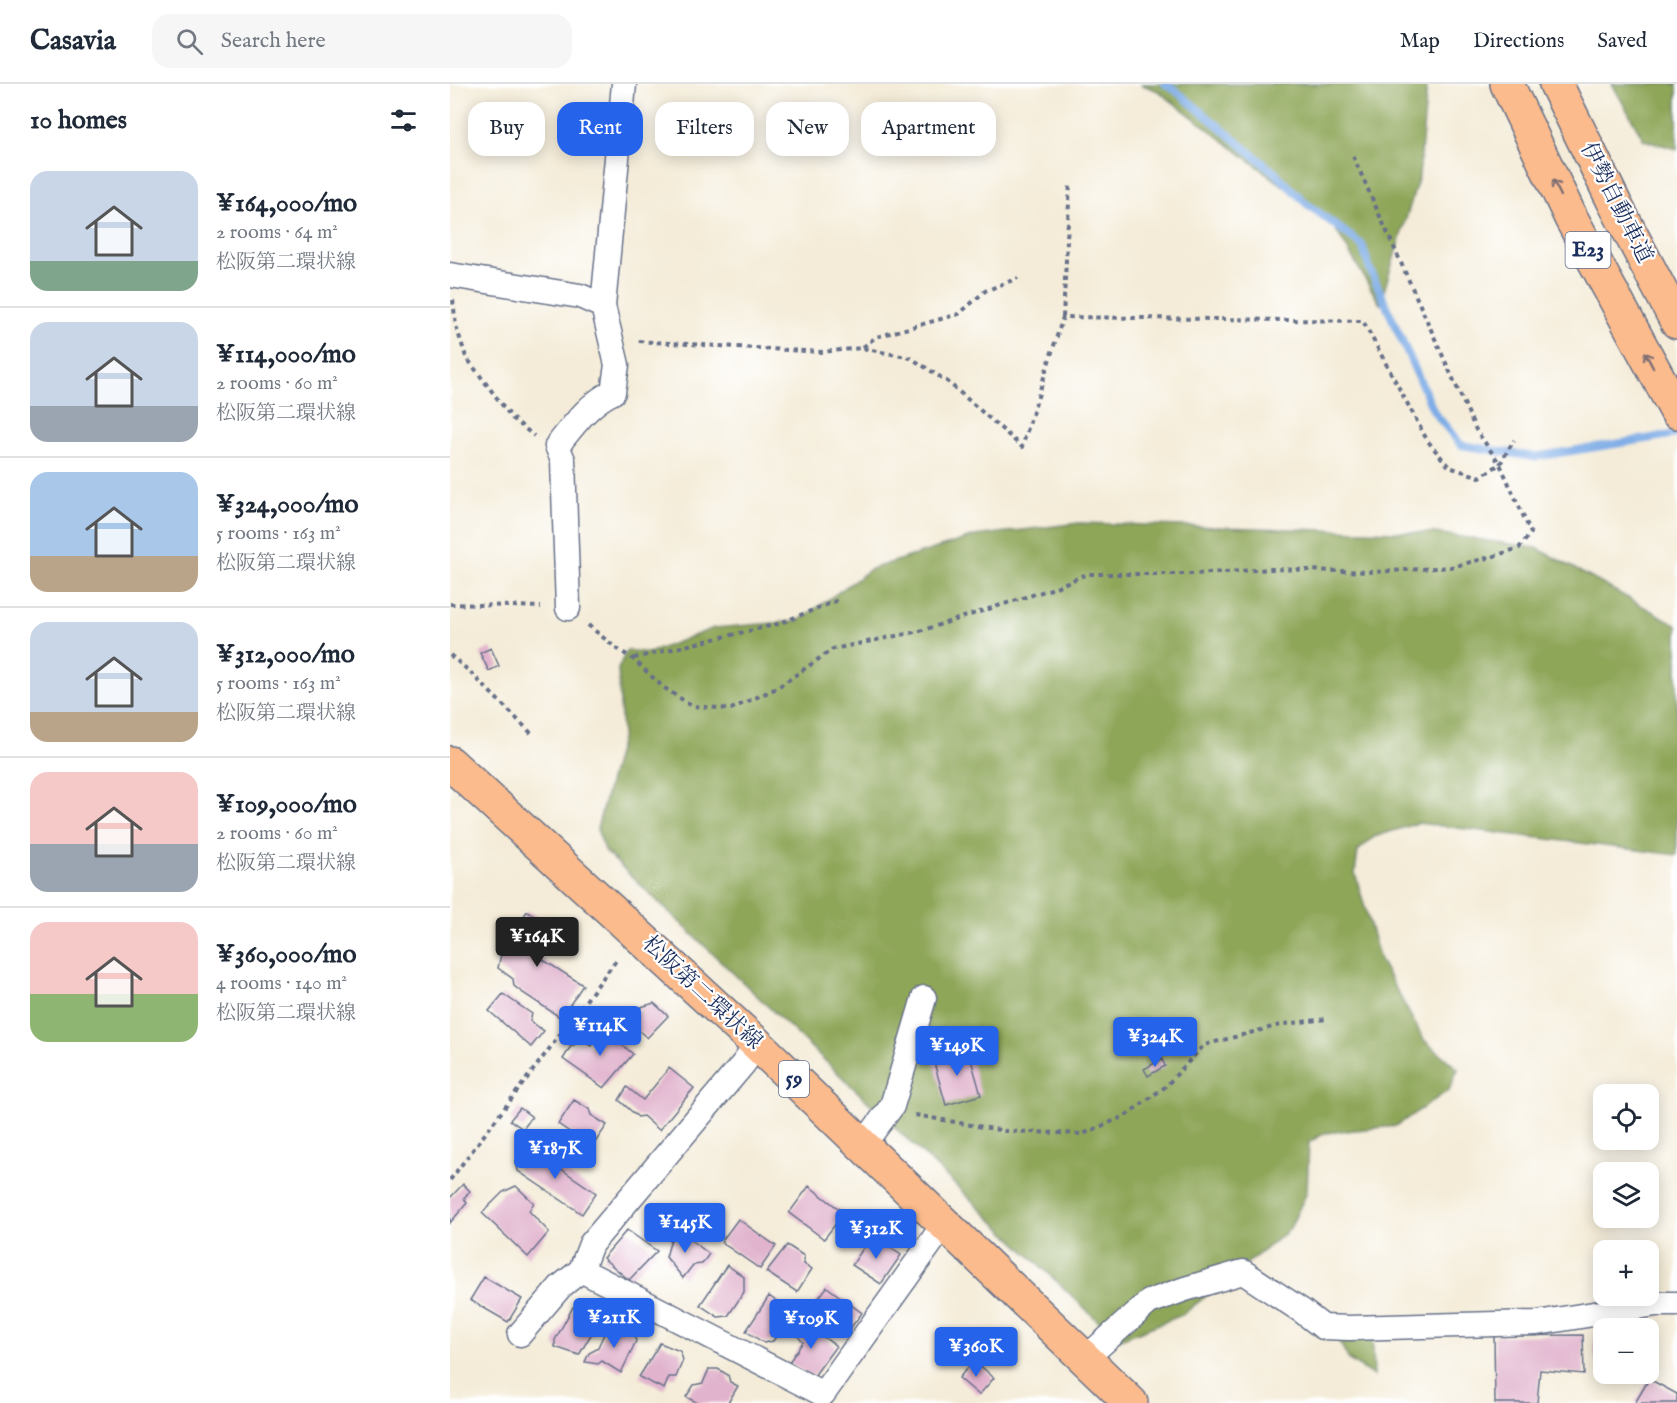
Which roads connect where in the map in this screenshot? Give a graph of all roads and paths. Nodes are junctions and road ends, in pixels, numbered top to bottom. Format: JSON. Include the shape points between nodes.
{"nodes":[{"id":1,"x":624,"y":84,"type":"edge"},
{"id":2,"x":1507,"y":84,"type":"edge"},
{"id":3,"x":1556,"y":84,"type":"edge"},
{"id":4,"x":1353,"y":156,"type":"dead end"},
{"id":5,"x":1070,"y":183,"type":"dead end"},
{"id":6,"x":1018,"y":278,"type":"dead end"},
{"id":7,"x":451,"y":285,"type":"edge"},
{"id":8,"x":603,"y":306,"type":"junction"},
{"id":9,"x":1064,"y":317,"type":"junction"},
{"id":10,"x":1677,"y":322,"type":"edge"},
{"id":11,"x":612,"y":339,"type":"junction"},
{"id":12,"x":862,"y":348,"type":"junction"},
{"id":13,"x":1677,"y":411,"type":"edge"},
{"id":14,"x":1514,"y":440,"type":"dead end"},
{"id":15,"x":557,"y":446,"type":"junction"},
{"id":16,"x":1500,"y":464,"type":"junction"},
{"id":17,"x":841,"y":599,"type":"dead end"},
{"id":18,"x":450,"y":604,"type":"edge"},
{"id":19,"x":568,"y":608,"type":"junction"},
{"id":20,"x":450,"y":655,"type":"edge"},
{"id":21,"x":633,"y":658,"type":"junction"},
{"id":22,"x":534,"y":736,"type":"dead end"},
{"id":23,"x":450,"y":763,"type":"edge"},
{"id":24,"x":638,"y":934,"type":"junction"},
{"id":25,"x":924,"y":998,"type":"dead end"},
{"id":26,"x":1326,"y":1018,"type":"dead end"},
{"id":27,"x":757,"y":1044,"type":"junction"},
{"id":28,"x":892,"y":1106,"type":"junction"},
{"id":29,"x":863,"y":1144,"type":"junction"},
{"id":30,"x":450,"y":1180,"type":"edge"},
{"id":31,"x":945,"y":1223,"type":"junction"},
{"id":32,"x":580,"y":1270,"type":"junction"},
{"id":33,"x":1677,"y":1304,"type":"edge"},
{"id":34,"x":520,"y":1334,"type":"dead end"},
{"id":35,"x":1087,"y":1361,"type":"junction"},
{"id":36,"x":1131,"y":1403,"type":"edge"}],
"edges":[{"from":1,"to":8,"type":"street"},
{"from":13,"to":2,"type":"main road","name":"伊勢自動車道","number":"E23","one_way":true,"via":[[1571,218]]},
{"from":3,"to":10,"type":"main road","name":"伊勢自動車道","number":"E23"},
{"from":4,"to":16,"type":"path","via":[[1476,430]]},
{"from":5,"to":9,"type":"path"},
{"from":6,"to":12,"type":"path","via":[[985,291],[958,314],[876,337]]},
{"from":7,"to":8,"type":"street","via":[[580,296]]},
{"from":7,"to":15,"type":"path","via":[[456,326],[466,357],[512,418],[551,451]]},
{"from":8,"to":11,"type":"street"},
{"from":9,"to":12,"type":"path","via":[[1022,447],[948,381],[911,358]]},
{"from":9,"to":16,"type":"path","via":[[1363,321],[1427,440],[1449,467],[1480,477]]},
{"from":11,"to":12,"type":"path","via":[[820,352]]},
{"from":11,"to":15,"type":"street","via":[[617,365],[613,392],[601,397]]},
{"from":14,"to":16,"type":"path"},
{"from":15,"to":19,"type":"street","via":[[563,460]]},
{"from":16,"to":21,"type":"path","via":[[1531,533],[1519,548],[1461,565],[1375,572],[1271,569],[1088,574],[920,631],[833,649],[777,688],[731,709],[692,706],[663,687]]},
{"from":17,"to":21,"type":"path","via":[[778,624]]},
{"from":18,"to":19,"type":"path"},
{"from":19,"to":21,"type":"path"},
{"from":20,"to":22,"type":"path"},
{"from":23,"to":24,"type":"main road","name":"松阪第二環状線","number":"59"},
{"from":24,"to":27,"type":"main road","name":"松阪第二環状線","number":"59"},
{"from":24,"to":30,"type":"path"},
{"from":25,"to":28,"type":"street"},
{"from":26,"to":28,"type":"path","via":[[1284,1024],[1204,1045],[1149,1099],[1125,1116],[1083,1134],[1005,1131],[909,1114]]},
{"from":27,"to":29,"type":"main road","name":"松阪第二環状線","number":"59"},
{"from":27,"to":32,"type":"street","via":[[591,1244]]},
{"from":28,"to":29,"type":"street"},
{"from":29,"to":31,"type":"main road","name":"松阪第二環状線","number":"59"},
{"from":31,"to":32,"type":"street","via":[[823,1394]]},
{"from":31,"to":35,"type":"main road","name":"松阪第二環状線","number":"59"},
{"from":32,"to":34,"type":"street"},
{"from":33,"to":35,"type":"street","via":[[1537,1323],[1323,1327],[1243,1272],[1149,1302]]},
{"from":35,"to":36,"type":"main road","name":"松阪第二環状線","number":"59"}]}
